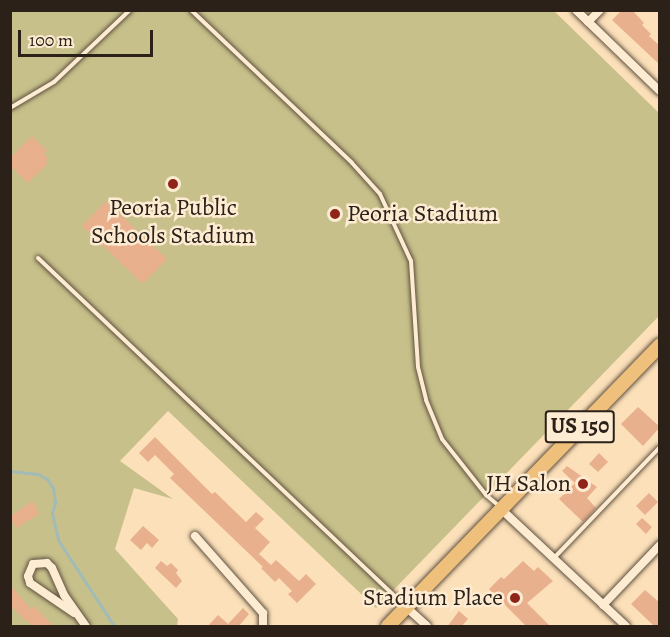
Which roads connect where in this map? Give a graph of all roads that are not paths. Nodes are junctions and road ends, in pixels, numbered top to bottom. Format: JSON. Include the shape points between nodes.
{"nodes":[{"id":1,"x":130,"y":10,"type":"edge"},
{"id":2,"x":191,"y":10,"type":"edge"},
{"id":3,"x":576,"y":10,"type":"edge"},
{"id":4,"x":600,"y":10,"type":"edge"},
{"id":5,"x":588,"y":22,"type":"junction"},
{"id":6,"x":660,"y":91,"type":"edge"},
{"id":7,"x":10,"y":108,"type":"edge"},
{"id":8,"x":38,"y":258,"type":"dead end"},
{"id":9,"x":660,"y":345,"type":"edge"},
{"id":10,"x":660,"y":447,"type":"edge"},
{"id":11,"x":501,"y":508,"type":"junction"},
{"id":12,"x":195,"y":536,"type":"dead end"},
{"id":13,"x":660,"y":545,"type":"edge"},
{"id":14,"x":554,"y":558,"type":"junction"},
{"id":15,"x":603,"y":605,"type":"junction"},
{"id":16,"x":406,"y":607,"type":"junction"},
{"id":17,"x":74,"y":612,"type":"junction"},
{"id":18,"x":86,"y":627,"type":"edge"},
{"id":19,"x":263,"y":627,"type":"edge"},
{"id":20,"x":388,"y":627,"type":"edge"},
{"id":21,"x":426,"y":627,"type":"edge"},
{"id":22,"x":626,"y":627,"type":"edge"}],
"edges":[{"from":1,"to":7,"type":"lane","via":[[54,82]]},
{"from":2,"to":11,"type":"lane","via":[[380,194],[411,261],[418,367],[426,400],[442,439]]},
{"from":3,"to":5,"type":"street"},
{"from":4,"to":5,"type":"street"},
{"from":5,"to":6,"type":"street"},
{"from":8,"to":16,"type":"lane"},
{"from":9,"to":11,"type":"highway","number":"US 150"},
{"from":10,"to":14,"type":"lane"},
{"from":11,"to":14,"type":"street"},
{"from":11,"to":16,"type":"highway","number":"US 150"},
{"from":12,"to":19,"type":"street","via":[[263,613]]},
{"from":13,"to":15,"type":"street"},
{"from":14,"to":15,"type":"street"},
{"from":15,"to":22,"type":"street"},
{"from":16,"to":20,"type":"highway","number":"US 150"},
{"from":16,"to":21,"type":"street"},
{"from":17,"to":17,"type":"street","via":[[47,562],[33,564],[28,576],[30,583]]},
{"from":17,"to":18,"type":"street"}]}
